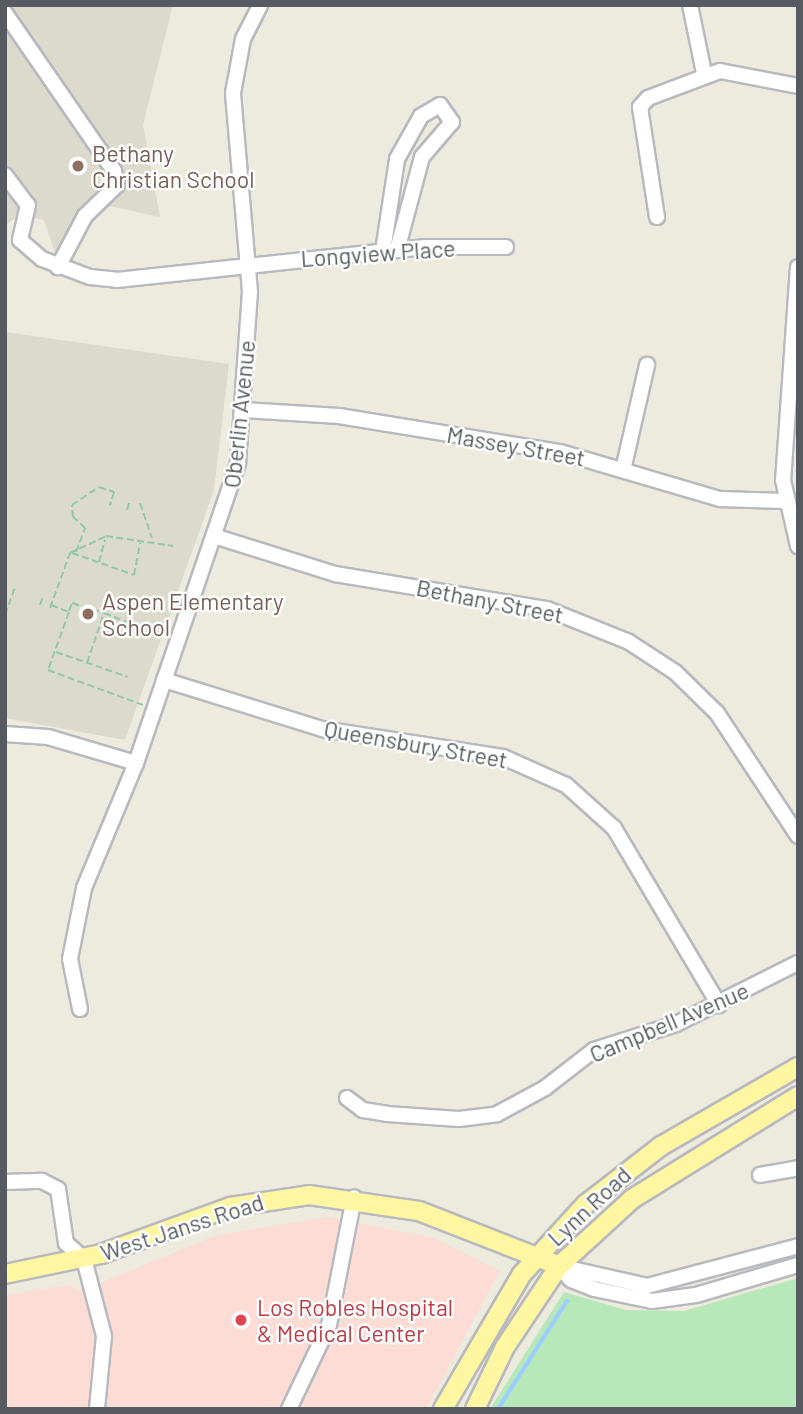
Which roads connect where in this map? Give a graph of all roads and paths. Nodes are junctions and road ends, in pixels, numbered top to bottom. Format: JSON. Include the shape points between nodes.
{"nodes":[{"id":1,"x":260,"y":5,"type":"edge"},
{"id":2,"x":690,"y":5,"type":"edge"},
{"id":3,"x":5,"y":13,"type":"edge"},
{"id":4,"x":704,"y":72,"type":"junction"},
{"id":5,"x":798,"y":86,"type":"edge"},
{"id":6,"x":5,"y":175,"type":"edge"},
{"id":7,"x":657,"y":217,"type":"dead end"},
{"id":8,"x":506,"y":247,"type":"dead end"},
{"id":9,"x":390,"y":250,"type":"junction"},
{"id":10,"x":249,"y":263,"type":"junction"},
{"id":11,"x":58,"y":267,"type":"junction"},
{"id":12,"x":798,"y":267,"type":"edge"},
{"id":13,"x":647,"y":365,"type":"dead end"},
{"id":14,"x":244,"y":410,"type":"junction"},
{"id":15,"x":623,"y":470,"type":"junction"},
{"id":16,"x":130,"y":500,"type":"dead end"},
{"id":17,"x":784,"y":501,"type":"junction"},
{"id":18,"x":140,"y":503,"type":"dead end"},
{"id":19,"x":110,"y":505,"type":"dead end"},
{"id":20,"x":127,"y":510,"type":"dead end"},
{"id":21,"x":217,"y":537,"type":"junction"},
{"id":22,"x":152,"y":539,"type":"junction"},
{"id":23,"x":105,"y":540,"type":"junction"},
{"id":24,"x":139,"y":543,"type":"junction"},
{"id":25,"x":173,"y":546,"type":"dead end"},
{"id":26,"x":798,"y":546,"type":"edge"},
{"id":27,"x":76,"y":552,"type":"junction"},
{"id":28,"x":70,"y":553,"type":"junction"},
{"id":29,"x":99,"y":563,"type":"junction"},
{"id":30,"x":15,"y":587,"type":"dead end"},
{"id":31,"x":43,"y":596,"type":"dead end"},
{"id":32,"x":40,"y":605,"type":"dead end"},
{"id":33,"x":69,"y":612,"type":"junction"},
{"id":34,"x":104,"y":613,"type":"junction"},
{"id":35,"x":5,"y":615,"type":"edge"},
{"id":36,"x":144,"y":629,"type":"dead end"},
{"id":37,"x":55,"y":651,"type":"junction"},
{"id":38,"x":87,"y":663,"type":"junction"},
{"id":39,"x":128,"y":677,"type":"dead end"},
{"id":40,"x":164,"y":680,"type":"junction"},
{"id":41,"x":154,"y":710,"type":"junction"},
{"id":42,"x":5,"y":734,"type":"edge"},
{"id":43,"x":136,"y":763,"type":"junction"},
{"id":44,"x":798,"y":835,"type":"edge"},
{"id":45,"x":798,"y":963,"type":"edge"},
{"id":46,"x":719,"y":1005,"type":"junction"},
{"id":47,"x":80,"y":1009,"type":"dead end"},
{"id":48,"x":798,"y":1067,"type":"edge"},
{"id":49,"x":798,"y":1096,"type":"edge"},
{"id":50,"x":347,"y":1098,"type":"dead end"},
{"id":51,"x":798,"y":1168,"type":"edge"},
{"id":52,"x":760,"y":1175,"type":"dead end"},
{"id":53,"x":5,"y":1182,"type":"edge"},
{"id":54,"x":354,"y":1197,"type":"junction"},
{"id":55,"x":798,"y":1245,"type":"edge"},
{"id":56,"x":537,"y":1257,"type":"junction"},
{"id":57,"x":84,"y":1259,"type":"junction"},
{"id":58,"x":798,"y":1265,"type":"edge"},
{"id":59,"x":559,"y":1266,"type":"junction"},
{"id":60,"x":5,"y":1274,"type":"edge"},
{"id":61,"x":97,"y":1409,"type":"edge"},
{"id":62,"x":289,"y":1409,"type":"edge"},
{"id":63,"x":443,"y":1409,"type":"edge"},
{"id":64,"x":475,"y":1409,"type":"edge"}],
"edges":[{"from":1,"to":10,"type":"street","name":"Oberlin Avenue","via":[[243,38],[233,93]]},
{"from":2,"to":4,"type":"street"},
{"from":3,"to":11,"type":"street","via":[[104,158],[117,185],[85,216]]},
{"from":4,"to":5,"type":"street","via":[[750,72]]},
{"from":4,"to":7,"type":"street","via":[[640,107]]},
{"from":6,"to":11,"type":"street","via":[[28,205],[20,240]]},
{"from":8,"to":9,"type":"street","name":"Longview Place"},
{"from":9,"to":9,"type":"street","via":[[422,158],[452,122],[440,105],[421,116],[397,159]]},
{"from":9,"to":10,"type":"street","name":"Longview Place"},
{"from":10,"to":11,"type":"street","name":"Longview Place","via":[[117,280]]},
{"from":10,"to":14,"type":"street","name":"Oberlin Avenue"},
{"from":12,"to":17,"type":"street"},
{"from":13,"to":15,"type":"street"},
{"from":14,"to":15,"type":"street","name":"Massey Street","via":[[353,419],[560,452]]},
{"from":14,"to":21,"type":"street","name":"Oberlin Avenue","via":[[234,483]]},
{"from":15,"to":17,"type":"street","name":"Massey Street","via":[[720,499]]},
{"from":16,"to":20,"type":"path"},
{"from":17,"to":26,"type":"street"},
{"from":18,"to":22,"type":"path","via":[[155,531]]},
{"from":19,"to":27,"type":"path","via":[[114,492],[99,487],[72,505],[73,517],[85,528]]},
{"from":21,"to":40,"type":"street","name":"Oberlin Avenue"},
{"from":21,"to":44,"type":"street","name":"Bethany Street","via":[[335,574],[547,609],[629,642],[675,673],[717,713]]},
{"from":22,"to":24,"type":"path"},
{"from":22,"to":25,"type":"path"},
{"from":23,"to":24,"type":"path"},
{"from":23,"to":27,"type":"path"},
{"from":23,"to":29,"type":"path"},
{"from":24,"to":29,"type":"path","via":[[134,575]]},
{"from":27,"to":28,"type":"path"},
{"from":28,"to":29,"type":"path"},
{"from":28,"to":33,"type":"path","via":[[51,607]]},
{"from":30,"to":35,"type":"path"},
{"from":31,"to":32,"type":"path"},
{"from":33,"to":34,"type":"path","via":[[72,603]]},
{"from":33,"to":37,"type":"path"},
{"from":34,"to":36,"type":"path"},
{"from":34,"to":38,"type":"path"},
{"from":37,"to":38,"type":"path"},
{"from":37,"to":41,"type":"path","via":[[48,670]]},
{"from":38,"to":39,"type":"path"},
{"from":40,"to":41,"type":"street","name":"Oberlin Avenue"},
{"from":40,"to":46,"type":"street","name":"Queensbury Street","via":[[323,729],[503,757],[558,781],[614,828]]},
{"from":41,"to":43,"type":"street","name":"Oberlin Avenue"},
{"from":42,"to":43,"type":"street","via":[[48,737]]},
{"from":43,"to":47,"type":"street","name":"Oberlin Avenue","via":[[78,911],[70,959]]},
{"from":45,"to":46,"type":"street","name":"Campbell Avenue"},
{"from":46,"to":50,"type":"street","name":"Campbell Avenue","via":[[594,1050],[545,1088],[497,1114],[458,1119],[387,1114],[363,1110]]},
{"from":48,"to":56,"type":"main road","name":"Lynn Road","via":[[626,1170]]},
{"from":49,"to":59,"type":"main road","name":"Lynn Road","via":[[652,1186]]},
{"from":51,"to":52,"type":"street"},
{"from":53,"to":57,"type":"street","via":[[55,1185],[66,1243]]},
{"from":54,"to":56,"type":"main road","name":"West Janss Road","via":[[419,1211]]},
{"from":54,"to":57,"type":"main road","name":"West Janss Road","via":[[256,1201]]},
{"from":54,"to":62,"type":"street","via":[[329,1325]]},
{"from":55,"to":59,"type":"street","name":"West Janss Road","via":[[647,1286]]},
{"from":56,"to":59,"type":"main road","name":"West Janss Road"},
{"from":56,"to":63,"type":"main road","name":"Lynn Road","via":[[494,1316]]},
{"from":57,"to":60,"type":"main road","name":"West Janss Road"},
{"from":57,"to":61,"type":"street","via":[[104,1336]]},
{"from":58,"to":59,"type":"street","name":"West Janss Road","via":[[695,1295],[652,1301],[594,1289],[571,1280]]},
{"from":59,"to":64,"type":"main road","name":"Lynn Road","via":[[505,1347]]}]}
